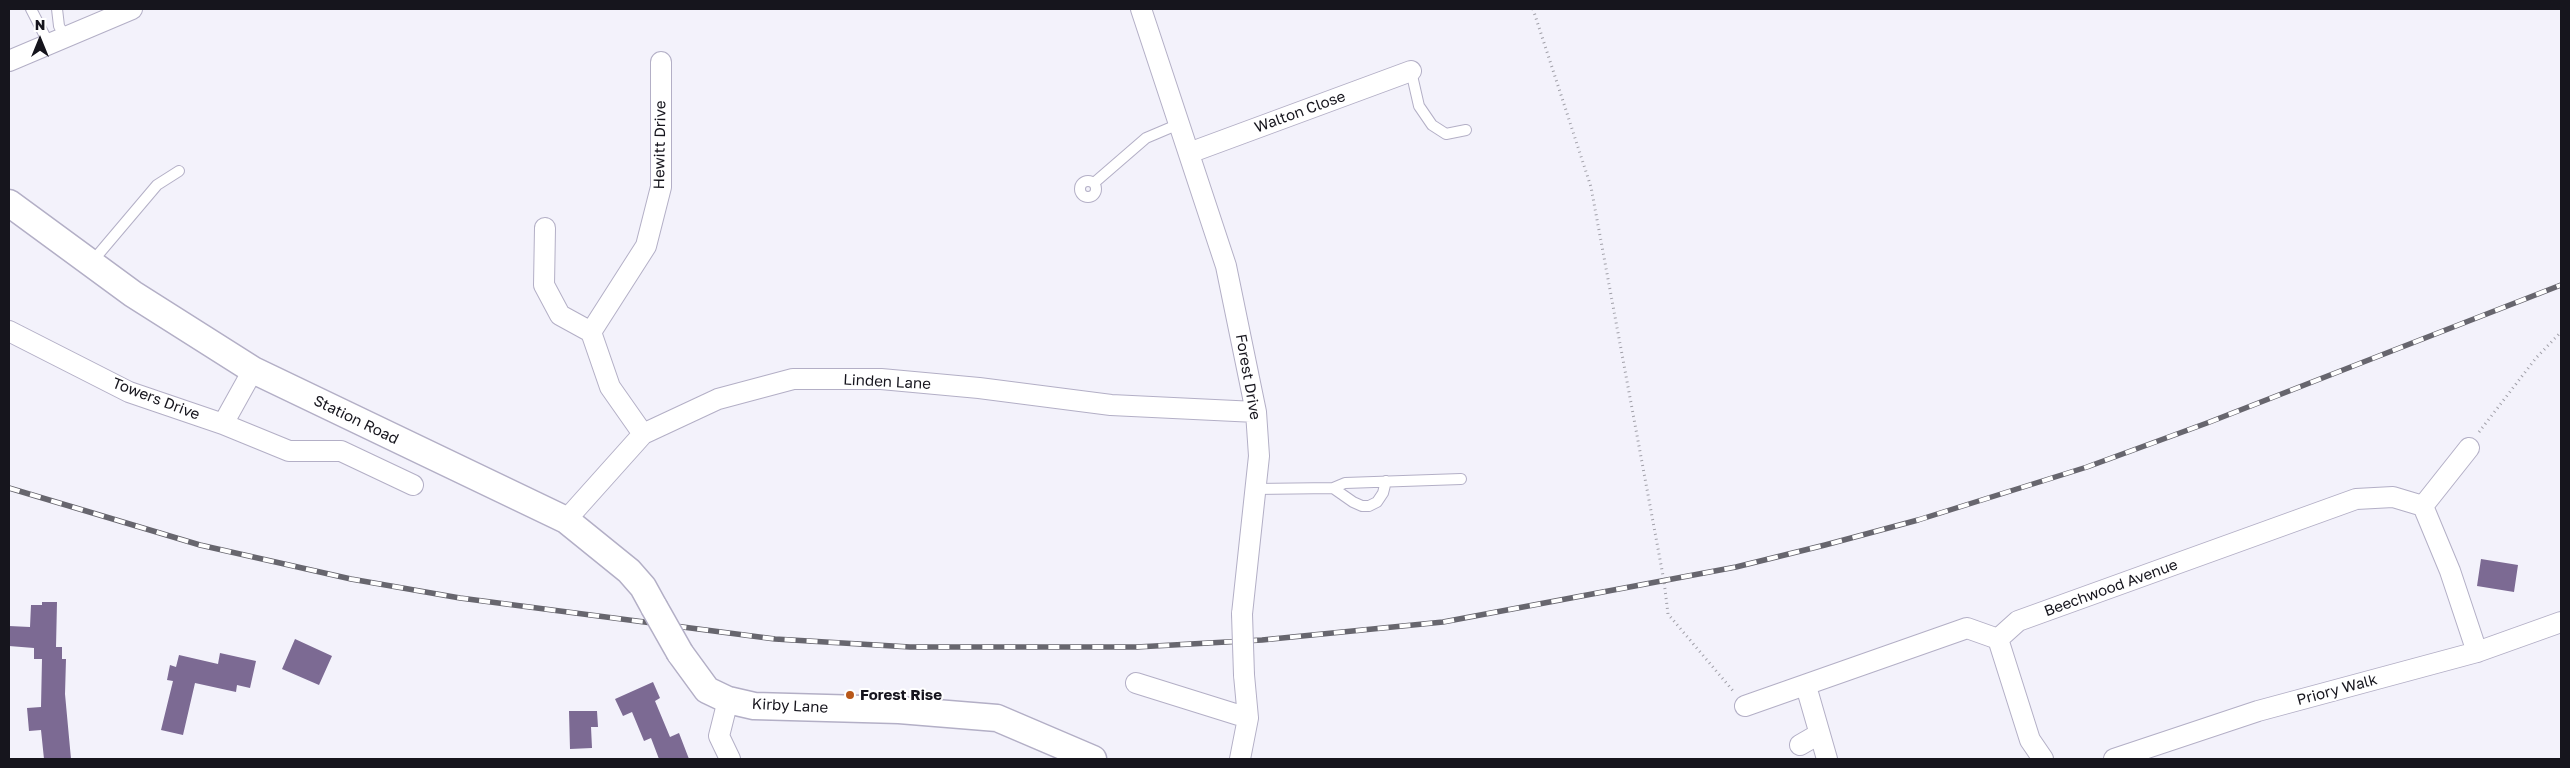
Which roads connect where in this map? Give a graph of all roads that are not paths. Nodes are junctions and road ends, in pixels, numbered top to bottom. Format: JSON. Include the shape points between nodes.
{"nodes":[{"id":1,"x":31,"y":9,"type":"edge"},
{"id":2,"x":57,"y":9,"type":"edge"},
{"id":3,"x":132,"y":9,"type":"edge"},
{"id":4,"x":1141,"y":9,"type":"edge"},
{"id":5,"x":57,"y":40,"type":"junction"},
{"id":6,"x":9,"y":61,"type":"edge"},
{"id":7,"x":661,"y":62,"type":"dead end"},
{"id":8,"x":1411,"y":71,"type":"joint"},
{"id":9,"x":1179,"y":124,"type":"junction"},
{"id":10,"x":1466,"y":130,"type":"dead end"},
{"id":11,"x":1188,"y":153,"type":"junction"},
{"id":12,"x":179,"y":171,"type":"dead end"},
{"id":13,"x":1094,"y":183,"type":"dead end"},
{"id":14,"x":9,"y":203,"type":"edge"},
{"id":15,"x":545,"y":228,"type":"dead end"},
{"id":16,"x":91,"y":264,"type":"junction"},
{"id":17,"x":9,"y":331,"type":"edge"},
{"id":18,"x":591,"y":332,"type":"junction"},
{"id":19,"x":253,"y":370,"type":"junction"},
{"id":20,"x":1256,"y":412,"type":"junction"},
{"id":21,"x":223,"y":424,"type":"junction"},
{"id":22,"x":643,"y":434,"type":"junction"},
{"id":23,"x":2469,"y":448,"type":"road end"},
{"id":24,"x":1461,"y":479,"type":"dead end"},
{"id":25,"x":1386,"y":481,"type":"junction"},
{"id":26,"x":412,"y":485,"type":"dead end"},
{"id":27,"x":1333,"y":488,"type":"junction"},
{"id":28,"x":1256,"y":489,"type":"junction"},
{"id":29,"x":2423,"y":506,"type":"junction"},
{"id":30,"x":566,"y":520,"type":"junction"},
{"id":31,"x":2561,"y":622,"type":"edge"},
{"id":32,"x":1998,"y":639,"type":"junction"},
{"id":33,"x":2477,"y":652,"type":"junction"},
{"id":34,"x":680,"y":653,"type":"joint"},
{"id":35,"x":1136,"y":684,"type":"dead end"},
{"id":36,"x":1806,"y":686,"type":"junction"},
{"id":37,"x":728,"y":700,"type":"junction"},
{"id":38,"x":1746,"y":706,"type":"road end"},
{"id":39,"x":1248,"y":718,"type":"junction"},
{"id":40,"x":1819,"y":734,"type":"junction"},
{"id":41,"x":1800,"y":745,"type":"dead end"},
{"id":42,"x":730,"y":759,"type":"edge"},
{"id":43,"x":1093,"y":759,"type":"edge"},
{"id":44,"x":1240,"y":759,"type":"edge"},
{"id":45,"x":1828,"y":759,"type":"edge"},
{"id":46,"x":2043,"y":759,"type":"edge"},
{"id":47,"x":2114,"y":759,"type":"edge"}],
"edges":[{"from":1,"to":5,"type":"lane"},
{"from":2,"to":5,"type":"lane"},
{"from":3,"to":5,"type":"street"},
{"from":4,"to":9,"type":"street","name":"Forest Drive"},
{"from":5,"to":6,"type":"street"},
{"from":7,"to":18,"type":"street","name":"Hewitt Drive","via":[[661,187],[646,246]]},
{"from":8,"to":10,"type":"lane","via":[[1419,106],[1432,124],[1446,134]]},
{"from":8,"to":11,"type":"street","name":"Walton Close"},
{"from":9,"to":11,"type":"street","name":"Forest Drive"},
{"from":9,"to":13,"type":"lane","via":[[1146,138]]},
{"from":11,"to":20,"type":"street","name":"Forest Drive","via":[[1226,266]]},
{"from":12,"to":16,"type":"lane","via":[[157,185]]},
{"from":14,"to":16,"type":"street","name":"Station Road"},
{"from":15,"to":18,"type":"street","via":[[544,285],[560,315]]},
{"from":16,"to":19,"type":"street","name":"Station Road"},
{"from":17,"to":21,"type":"street","name":"Towers Drive","via":[[129,392]]},
{"from":18,"to":22,"type":"street","via":[[610,387]]},
{"from":19,"to":21,"type":"street"},
{"from":19,"to":30,"type":"street","name":"Station Road"},
{"from":20,"to":22,"type":"street","name":"Linden Lane","via":[[1111,405],[881,379],[793,379],[718,399]]},
{"from":20,"to":28,"type":"street","name":"Forest Drive","via":[[1259,456]]},
{"from":21,"to":26,"type":"street","name":"Towers Drive","via":[[290,451],[341,451]]},
{"from":22,"to":30,"type":"street","name":"Linden Lane"},
{"from":23,"to":29,"type":"street"},
{"from":24,"to":25,"type":"lane"},
{"from":25,"to":27,"type":"lane","via":[[1345,483]]},
{"from":25,"to":27,"type":"lane","via":[[1380,497],[1369,506],[1353,502]]},
{"from":27,"to":28,"type":"lane"},
{"from":28,"to":39,"type":"street","name":"Forest Drive","bridge":true,"via":[[1242,614]]},
{"from":29,"to":32,"type":"street","name":"Beechwood Avenue","via":[[2393,497],[2356,499],[2018,621]]},
{"from":29,"to":33,"type":"street","via":[[2447,562]]},
{"from":30,"to":34,"type":"street","name":"Station Road","bridge":true,"via":[[629,571],[643,587]]},
{"from":31,"to":33,"type":"street","name":"Priory Walk"},
{"from":32,"to":36,"type":"street","via":[[1967,628]]},
{"from":32,"to":46,"type":"street","via":[[2030,740]]},
{"from":33,"to":47,"type":"street","name":"Priory Walk","via":[[2258,711]]},
{"from":34,"to":37,"type":"street","name":"Kirby Lane","via":[[707,690]]},
{"from":35,"to":39,"type":"street"},
{"from":36,"to":38,"type":"street"},
{"from":36,"to":40,"type":"street"},
{"from":37,"to":42,"type":"street","via":[[719,736]]},
{"from":37,"to":43,"type":"street","name":"Kirby Lane","via":[[754,706],[899,710],[997,718]]},
{"from":39,"to":44,"type":"street","name":"Forest Drive"},
{"from":40,"to":41,"type":"street"},
{"from":40,"to":45,"type":"street"}]}
